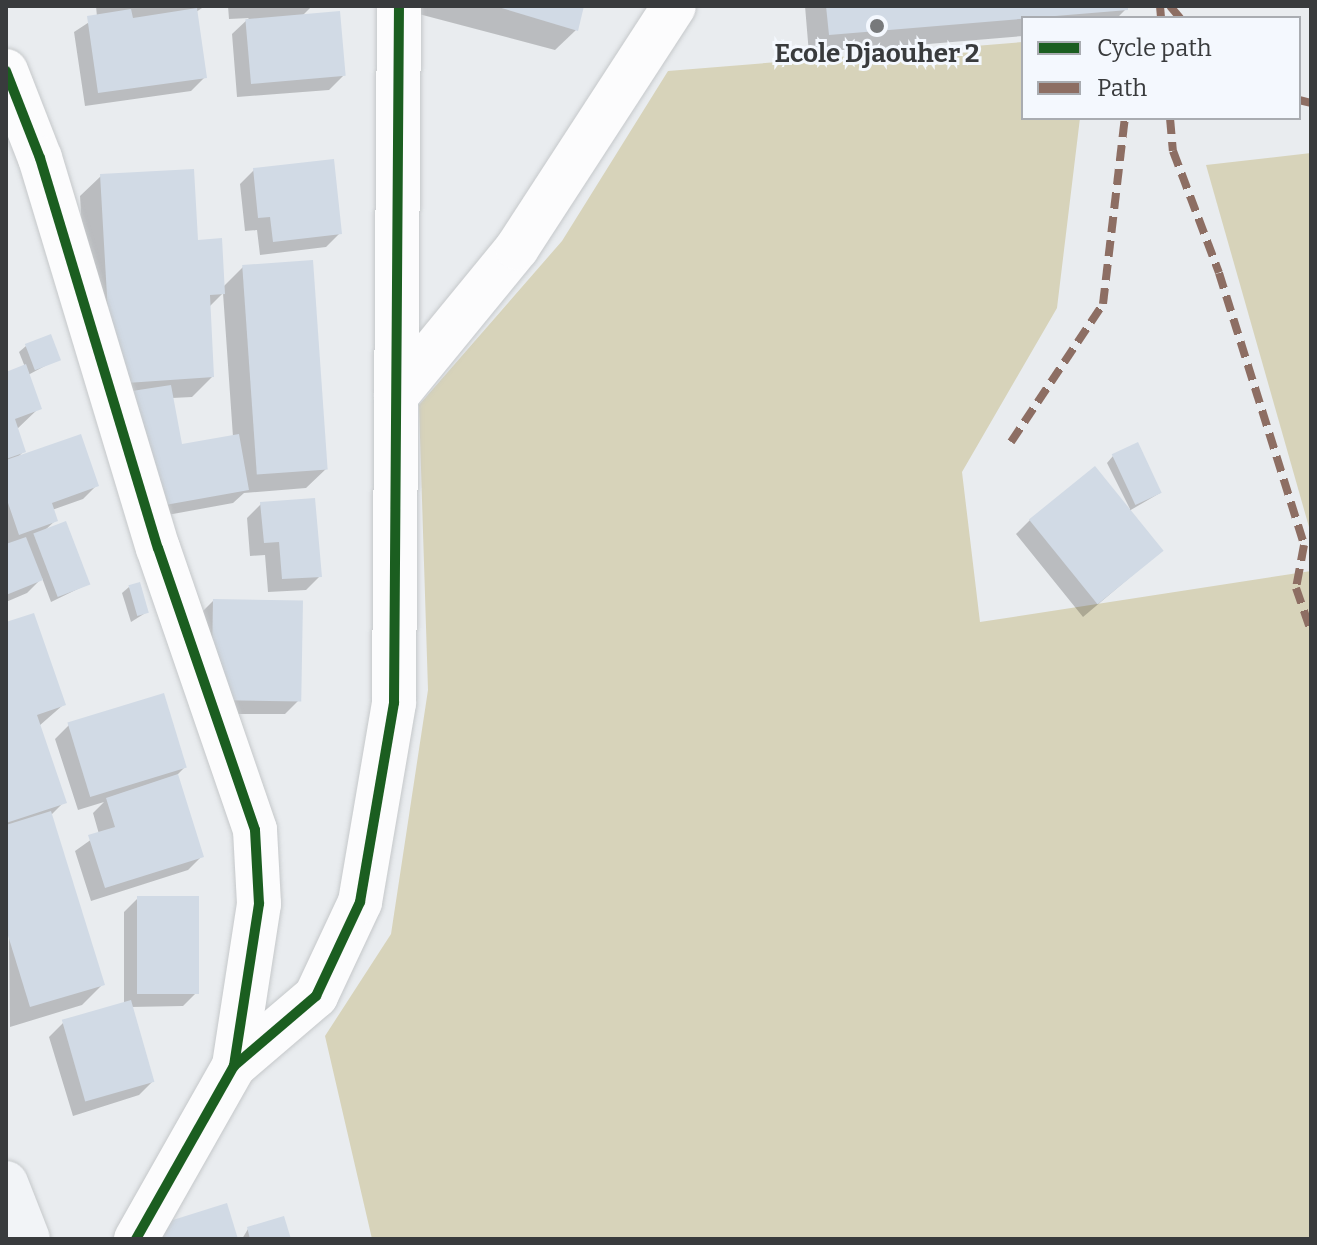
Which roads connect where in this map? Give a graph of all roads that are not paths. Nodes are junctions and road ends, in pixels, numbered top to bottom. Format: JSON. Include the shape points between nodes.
{"nodes":[{"id":1,"x":399,"y":6,"type":"edge"},
{"id":2,"x":674,"y":6,"type":"edge"},
{"id":3,"x":6,"y":71,"type":"edge"},
{"id":4,"x":396,"y":396,"type":"junction"},
{"id":5,"x":234,"y":1066,"type":"junction"},
{"id":6,"x":6,"y":1183,"type":"edge"},
{"id":7,"x":28,"y":1239,"type":"edge"},
{"id":8,"x":136,"y":1239,"type":"edge"}],
"edges":[{"from":1,"to":4,"type":"street"},
{"from":2,"to":4,"type":"street","via":[[517,248]]},
{"from":3,"to":5,"type":"street","via":[[40,158],[158,548],[255,830],[259,904]]},
{"from":4,"to":5,"type":"street","via":[[394,703],[360,902],[316,996]]},
{"from":5,"to":8,"type":"street"},
{"from":6,"to":7,"type":"main road"}]}
